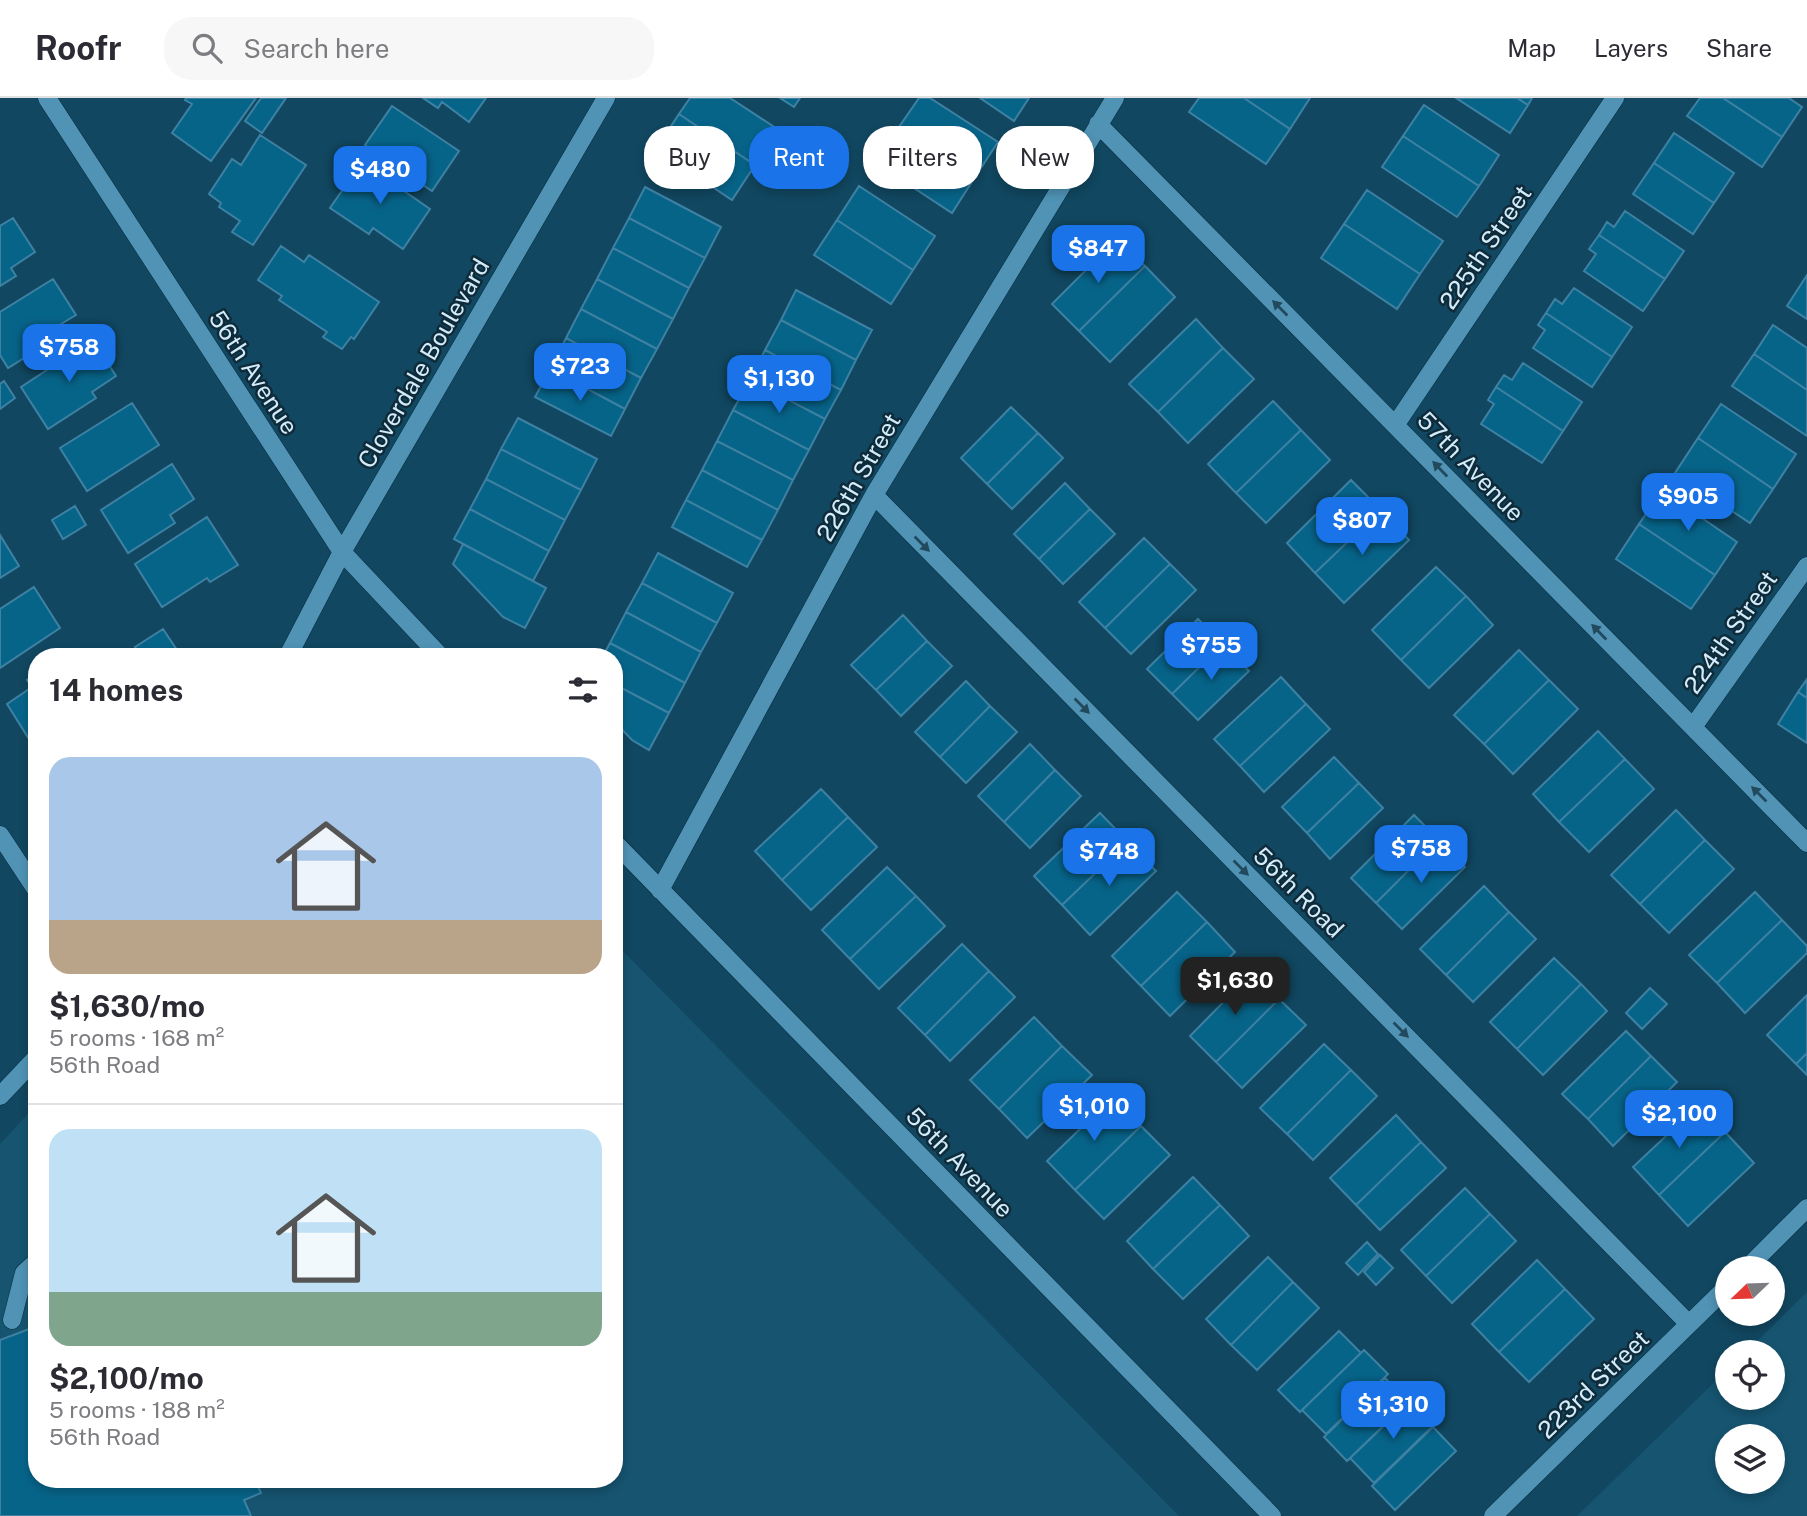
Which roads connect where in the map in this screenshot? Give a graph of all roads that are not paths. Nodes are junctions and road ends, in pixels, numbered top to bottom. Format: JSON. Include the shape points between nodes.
{"nodes":[{"id":1,"x":47,"y":98,"type":"edge"},
{"id":2,"x":606,"y":98,"type":"edge"},
{"id":3,"x":1115,"y":98,"type":"edge"},
{"id":4,"x":1615,"y":98,"type":"edge"},
{"id":5,"x":1098,"y":124,"type":"junction"},
{"id":6,"x":1396,"y":424,"type":"junction"},
{"id":7,"x":874,"y":495,"type":"junction"},
{"id":8,"x":342,"y":552,"type":"junction"},
{"id":9,"x":1807,"y":566,"type":"edge"},
{"id":10,"x":292,"y":648,"type":"edge"},
{"id":11,"x":432,"y":648,"type":"edge"},
{"id":12,"x":1693,"y":727,"type":"junction"},
{"id":13,"x":0,"y":835,"type":"edge"},
{"id":14,"x":1807,"y":843,"type":"edge"},
{"id":15,"x":623,"y":851,"type":"edge"},
{"id":16,"x":28,"y":877,"type":"edge"},
{"id":17,"x":660,"y":890,"type":"junction"},
{"id":18,"x":28,"y":1066,"type":"edge"},
{"id":19,"x":0,"y":1096,"type":"edge"},
{"id":20,"x":1807,"y":1209,"type":"edge"},
{"id":21,"x":1759,"y":1256,"type":"edge"},
{"id":22,"x":28,"y":1269,"type":"edge"},
{"id":23,"x":1715,"y":1299,"type":"edge"},
{"id":24,"x":12,"y":1321,"type":"dead end"},
{"id":25,"x":1689,"y":1324,"type":"junction"},
{"id":26,"x":1272,"y":1516,"type":"edge"},
{"id":27,"x":1493,"y":1516,"type":"edge"}],
"edges":[{"from":1,"to":8,"type":"street","name":"56th Avenue"},
{"from":2,"to":8,"type":"street","name":"Cloverdale Boulevard"},
{"from":3,"to":5,"type":"street","name":"226th Street"},
{"from":4,"to":6,"type":"street","name":"225th Street"},
{"from":6,"to":5,"type":"street","name":"57th Avenue","one_way":true},
{"from":5,"to":7,"type":"street","name":"226th Street"},
{"from":12,"to":6,"type":"street","name":"57th Avenue","one_way":true},
{"from":7,"to":17,"type":"street","name":"226th Street"},
{"from":7,"to":25,"type":"street","name":"56th Road","one_way":true},
{"from":8,"to":10,"type":"street","name":"Cloverdale Boulevard"},
{"from":8,"to":11,"type":"street","name":"56th Avenue"},
{"from":9,"to":12,"type":"street","name":"224th Street"},
{"from":14,"to":12,"type":"street","name":"57th Avenue","one_way":true},
{"from":13,"to":16,"type":"street"},
{"from":15,"to":17,"type":"street","name":"56th Avenue"},
{"from":17,"to":26,"type":"street","name":"56th Avenue"},
{"from":18,"to":19,"type":"street"},
{"from":20,"to":21,"type":"street"},
{"from":22,"to":24,"type":"street"},
{"from":23,"to":25,"type":"street","name":"223rd Street"},
{"from":25,"to":27,"type":"street","name":"223rd Street"}]}
